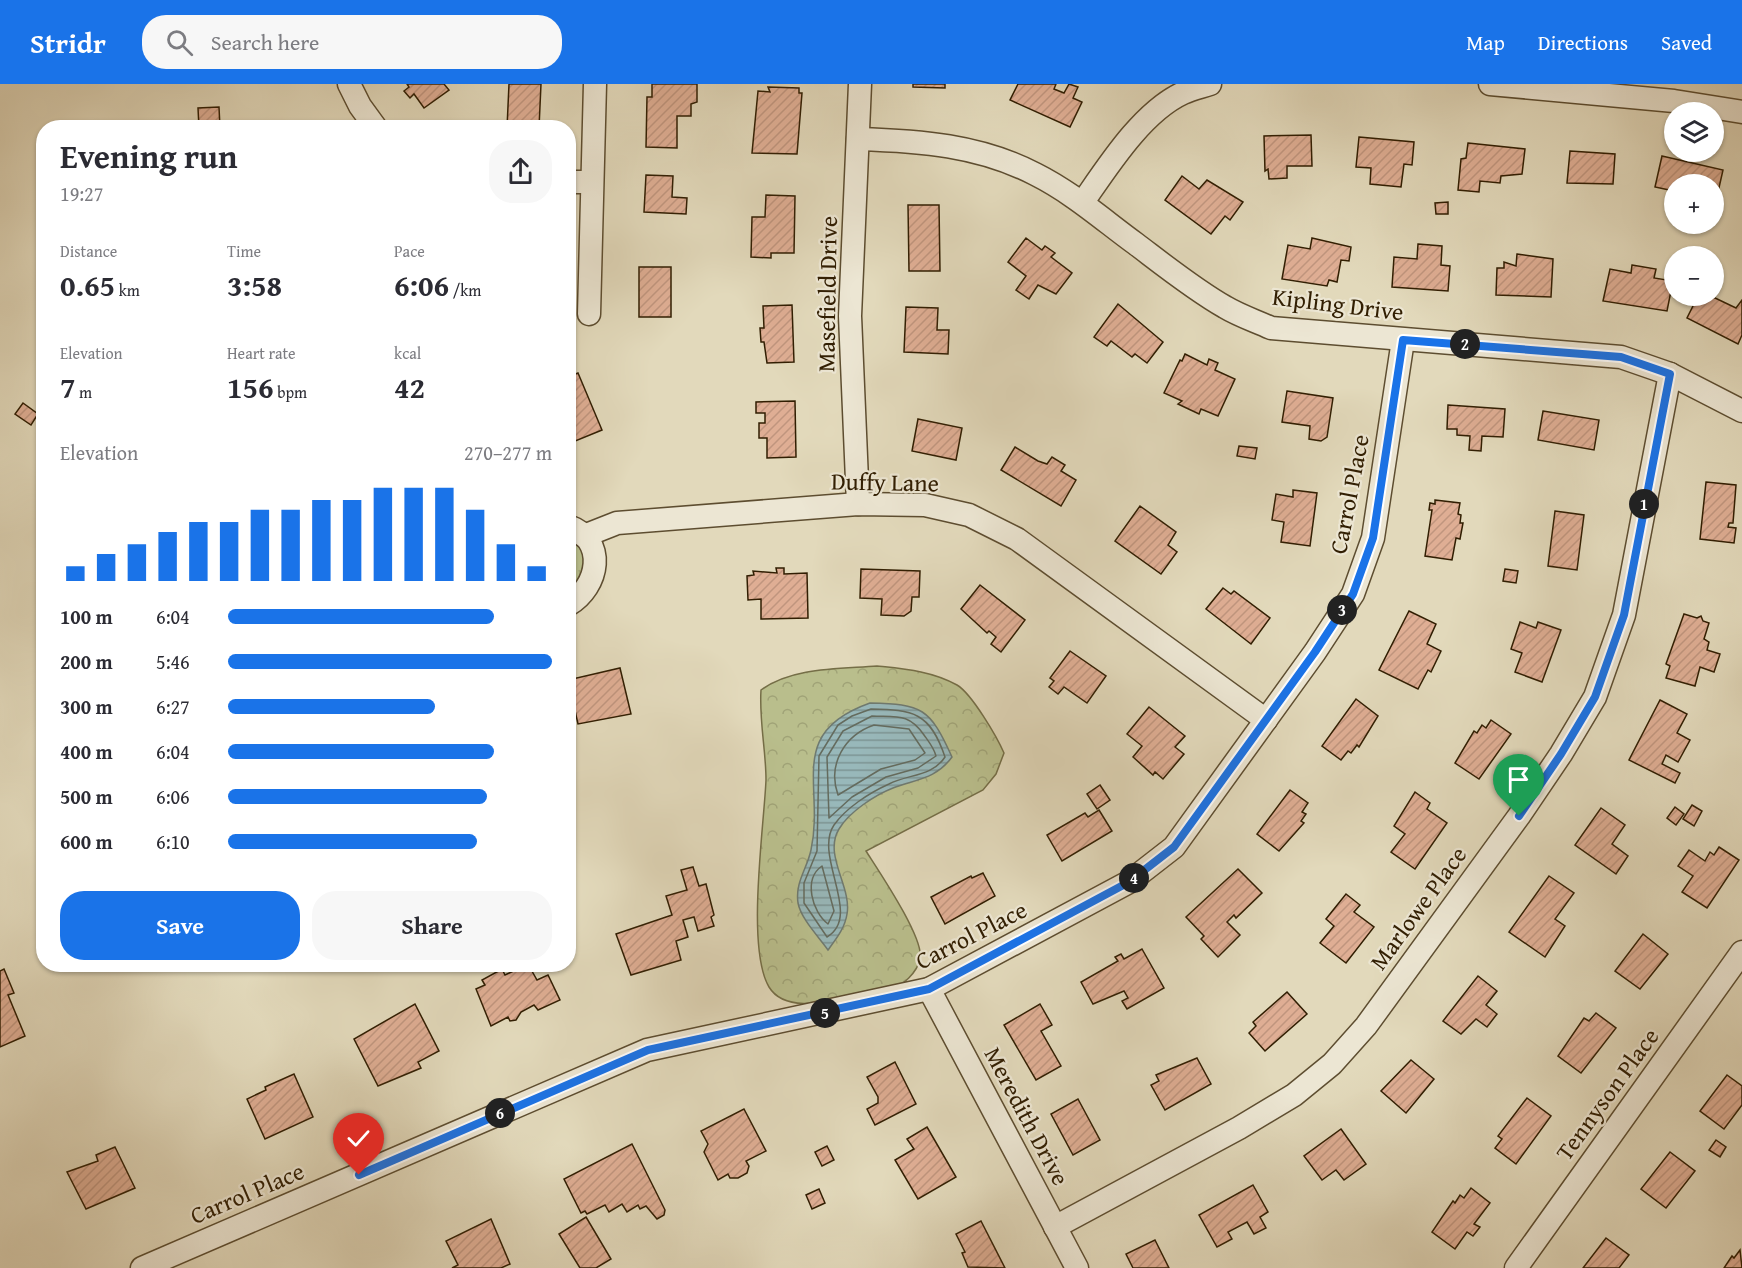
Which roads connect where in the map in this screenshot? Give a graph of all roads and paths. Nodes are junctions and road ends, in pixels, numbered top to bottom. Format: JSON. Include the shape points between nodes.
{"nodes":[{"id":1,"x":349,"y":84,"type":"edge"},
{"id":2,"x":595,"y":84,"type":"edge"},
{"id":3,"x":860,"y":84,"type":"edge"},
{"id":4,"x":1210,"y":84,"type":"edge"},
{"id":5,"x":1490,"y":84,"type":"edge"},
{"id":6,"x":1742,"y":112,"type":"edge"},
{"id":7,"x":370,"y":120,"type":"edge"},
{"id":8,"x":858,"y":139,"type":"junction"},
{"id":9,"x":580,"y":182,"type":"edge"},
{"id":10,"x":1083,"y":202,"type":"junction"},
{"id":11,"x":590,"y":314,"type":"dead end"},
{"id":12,"x":1403,"y":340,"type":"junction"},
{"id":13,"x":1670,"y":374,"type":"junction"},
{"id":14,"x":1742,"y":411,"type":"edge"},
{"id":15,"x":858,"y":504,"type":"junction"},
{"id":16,"x":576,"y":531,"type":"edge"},
{"id":17,"x":576,"y":601,"type":"edge"},
{"id":18,"x":1266,"y":720,"type":"junction"},
{"id":19,"x":1742,"y":952,"type":"edge"},
{"id":20,"x":929,"y":989,"type":"junction"},
{"id":21,"x":1055,"y":1227,"type":"junction"},
{"id":22,"x":142,"y":1268,"type":"edge"},
{"id":23,"x":1077,"y":1268,"type":"edge"},
{"id":24,"x":1516,"y":1268,"type":"edge"}],
"edges":[{"from":1,"to":7,"type":"street"},
{"from":2,"to":9,"type":"street"},
{"from":3,"to":8,"type":"street","name":"Masefield Drive"},
{"from":4,"to":10,"type":"street","via":[[1182,93],[1148,119]]},
{"from":5,"to":6,"type":"street","via":[[1674,101]]},
{"from":8,"to":10,"type":"street","name":"Kipling Drive","via":[[955,146],[995,157],[1035,174]]},
{"from":8,"to":15,"type":"street","name":"Masefield Drive","via":[[850,316]]},
{"from":9,"to":11,"type":"street"},
{"from":10,"to":12,"type":"street","name":"Kipling Drive","via":[[1226,308],[1271,328]]},
{"from":12,"to":13,"type":"street","name":"Kipling Drive","via":[[1621,357]]},
{"from":12,"to":18,"type":"street","name":"Carrol Place","via":[[1373,538],[1353,594]]},
{"from":13,"to":14,"type":"street","name":"Kipling Drive"},
{"from":13,"to":21,"type":"street","name":"Marlowe Place","via":[[1624,615],[1595,697],[1519,816],[1366,1026],[1332,1064],[1294,1095],[1239,1128]]},
{"from":15,"to":16,"type":"street","name":"Duffy Lane","via":[[617,523]]},
{"from":15,"to":18,"type":"street","name":"Duffy Lane","via":[[925,504],[969,515],[1017,539]]},
{"from":16,"to":17,"type":"street","name":"Duffy Lane","via":[[592,548],[595,561],[594,575]]},
{"from":18,"to":20,"type":"street","name":"Carrol Place","via":[[1174,847],[1129,882]]},
{"from":19,"to":24,"type":"street","name":"Tennyson Place"},
{"from":20,"to":21,"type":"street","name":"Meredith Drive"},
{"from":20,"to":22,"type":"street","name":"Carrol Place","via":[[648,1050]]},
{"from":21,"to":23,"type":"street","name":"Meredith Drive"}]}
